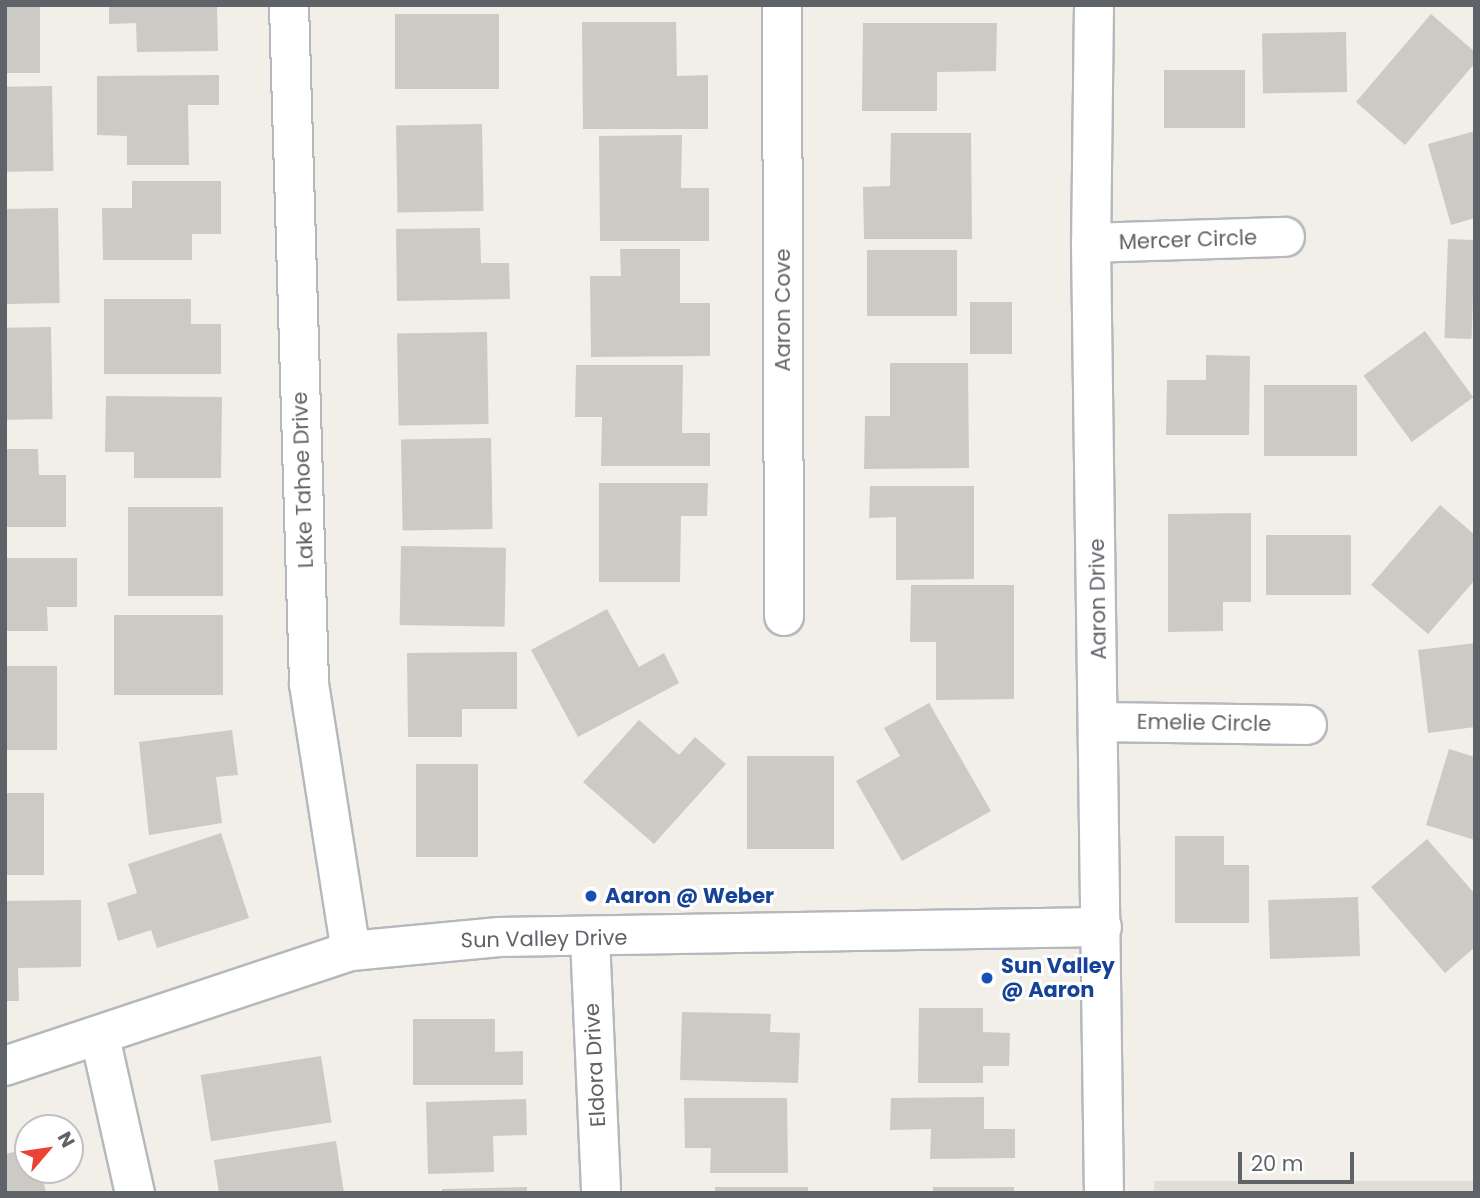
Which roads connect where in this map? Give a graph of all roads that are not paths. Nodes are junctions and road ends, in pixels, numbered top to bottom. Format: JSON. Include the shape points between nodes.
{"nodes":[{"id":1,"x":289,"y":5,"type":"edge"},
{"id":2,"x":782,"y":5,"type":"edge"},
{"id":3,"x":1094,"y":5,"type":"edge"},
{"id":4,"x":1285,"y":237,"type":"dead end"},
{"id":5,"x":1091,"y":243,"type":"junction"},
{"id":6,"x":784,"y":616,"type":"dead end"},
{"id":7,"x":1100,"y":722,"type":"junction"},
{"id":8,"x":1307,"y":724,"type":"dead end"},
{"id":9,"x":1102,"y":927,"type":"junction"},
{"id":10,"x":590,"y":938,"type":"junction"},
{"id":11,"x":351,"y":951,"type":"junction"},
{"id":12,"x":100,"y":1037,"type":"junction"},
{"id":13,"x":5,"y":1066,"type":"edge"},
{"id":14,"x":135,"y":1193,"type":"edge"},
{"id":15,"x":601,"y":1193,"type":"edge"},
{"id":16,"x":1104,"y":1193,"type":"edge"}],
"edges":[{"from":1,"to":11,"type":"street","name":"Lake Tahoe Drive","via":[[309,684]]},
{"from":2,"to":6,"type":"street","name":"Aaron Cove"},
{"from":3,"to":5,"type":"street","name":"Aaron Drive"},
{"from":4,"to":5,"type":"street","name":"Mercer Circle"},
{"from":5,"to":7,"type":"street","name":"Aaron Drive"},
{"from":7,"to":8,"type":"street","name":"Emelie Circle"},
{"from":7,"to":9,"type":"street","name":"Aaron Drive"},
{"from":9,"to":10,"type":"street","name":"Sun Valley Drive"},
{"from":9,"to":16,"type":"street","name":"Aaron Drive"},
{"from":10,"to":11,"type":"street","name":"Sun Valley Drive","via":[[499,937]]},
{"from":10,"to":15,"type":"street","name":"Eldora Drive"},
{"from":11,"to":12,"type":"street","name":"Sun Valley Drive"},
{"from":12,"to":13,"type":"street","name":"Sun Valley Drive"},
{"from":12,"to":14,"type":"street"}]}
